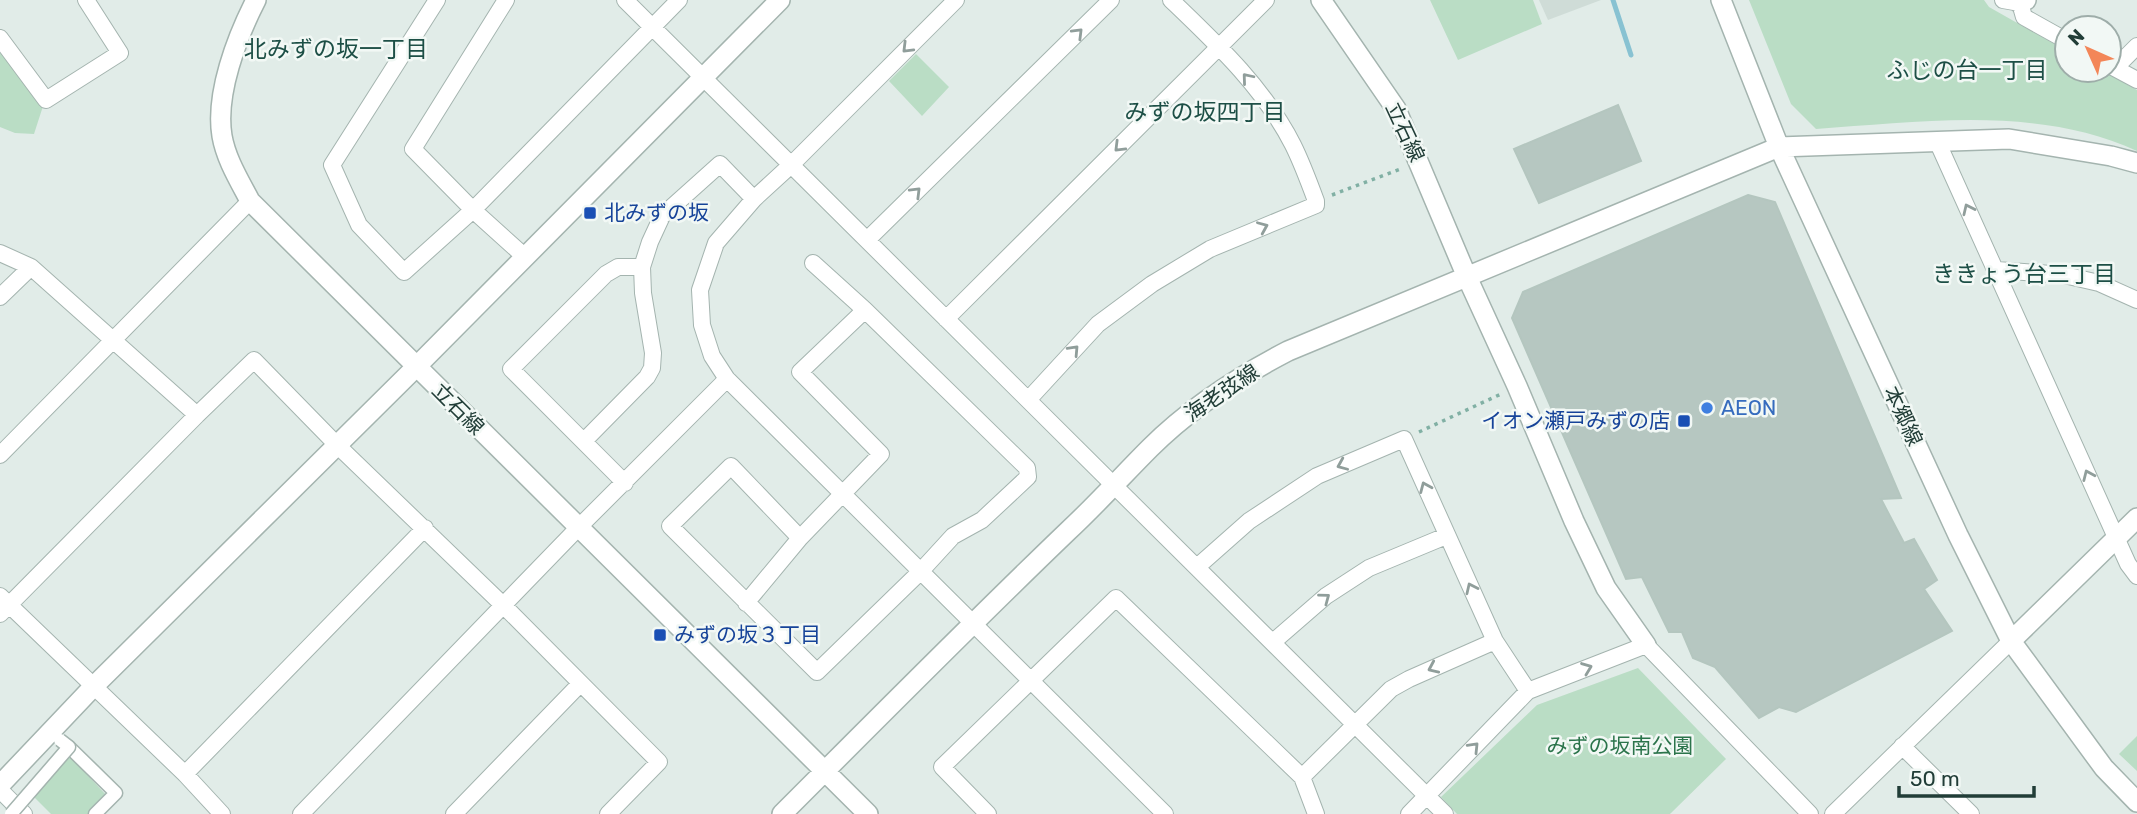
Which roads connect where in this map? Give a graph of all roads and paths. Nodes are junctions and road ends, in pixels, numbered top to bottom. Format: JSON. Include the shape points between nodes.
{"nodes":[{"id":1,"x":256,"y":0,"type":"edge"},
{"id":2,"x":437,"y":0,"type":"edge"},
{"id":3,"x":506,"y":0,"type":"edge"},
{"id":4,"x":625,"y":0,"type":"edge"},
{"id":5,"x":679,"y":0,"type":"edge"},
{"id":6,"x":780,"y":0,"type":"edge"},
{"id":7,"x":956,"y":0,"type":"edge"},
{"id":8,"x":1111,"y":0,"type":"edge"},
{"id":9,"x":1171,"y":0,"type":"edge"},
{"id":10,"x":1266,"y":0,"type":"edge"},
{"id":11,"x":1321,"y":0,"type":"edge"},
{"id":12,"x":1721,"y":0,"type":"edge"},
{"id":13,"x":2017,"y":1,"type":"edge"},
{"id":14,"x":92,"y":3,"type":"edge"},
{"id":15,"x":652,"y":26,"type":"junction"},
{"id":16,"x":2053,"y":33,"type":"edge"},
{"id":17,"x":0,"y":38,"type":"edge"},
{"id":18,"x":2137,"y":46,"type":"edge"},
{"id":19,"x":1220,"y":47,"type":"junction"},
{"id":20,"x":2123,"y":57,"type":"edge"},
{"id":21,"x":704,"y":77,"type":"junction"},
{"id":22,"x":1937,"y":141,"type":"junction"},
{"id":23,"x":1779,"y":147,"type":"junction"},
{"id":24,"x":1419,"y":162,"type":"junction"},
{"id":25,"x":2137,"y":163,"type":"edge"},
{"id":26,"x":791,"y":165,"type":"junction"},
{"id":27,"x":754,"y":199,"type":"junction"},
{"id":28,"x":250,"y":201,"type":"junction"},
{"id":29,"x":1317,"y":201,"type":"junction"},
{"id":30,"x":473,"y":209,"type":"junction"},
{"id":31,"x":867,"y":240,"type":"junction"},
{"id":32,"x":0,"y":253,"type":"edge"},
{"id":33,"x":524,"y":256,"type":"junction"},
{"id":34,"x":813,"y":263,"type":"dead end"},
{"id":35,"x":31,"y":267,"type":"junction"},
{"id":36,"x":642,"y":267,"type":"junction"},
{"id":37,"x":1997,"y":270,"type":"junction"},
{"id":38,"x":1466,"y":277,"type":"junction"},
{"id":39,"x":0,"y":297,"type":"edge"},
{"id":40,"x":2137,"y":300,"type":"edge"},
{"id":41,"x":865,"y":310,"type":"junction"},
{"id":42,"x":946,"y":319,"type":"junction"},
{"id":43,"x":114,"y":340,"type":"junction"},
{"id":44,"x":416,"y":367,"type":"junction"},
{"id":45,"x":727,"y":379,"type":"junction"},
{"id":46,"x":1517,"y":386,"type":"junction"},
{"id":47,"x":1028,"y":400,"type":"junction"},
{"id":48,"x":197,"y":415,"type":"junction"},
{"id":49,"x":1404,"y":439,"type":"junction"},
{"id":50,"x":584,"y":441,"type":"junction"},
{"id":51,"x":337,"y":445,"type":"junction"},
{"id":52,"x":0,"y":455,"type":"edge"},
{"id":53,"x":625,"y":483,"type":"junction"},
{"id":54,"x":1115,"y":487,"type":"junction"},
{"id":55,"x":842,"y":494,"type":"junction"},
{"id":56,"x":2137,"y":518,"type":"edge"},
{"id":57,"x":425,"y":528,"type":"junction"},
{"id":58,"x":578,"y":528,"type":"junction"},
{"id":59,"x":1446,"y":536,"type":"junction"},
{"id":60,"x":2116,"y":537,"type":"junction"},
{"id":61,"x":800,"y":538,"type":"junction"},
{"id":62,"x":1197,"y":567,"type":"junction"},
{"id":63,"x":920,"y":572,"type":"junction"},
{"id":64,"x":2137,"y":576,"type":"edge"},
{"id":65,"x":746,"y":603,"type":"junction"},
{"id":66,"x":3,"y":605,"type":"edge"},
{"id":67,"x":504,"y":606,"type":"junction"},
{"id":68,"x":973,"y":622,"type":"junction"},
{"id":69,"x":1495,"y":641,"type":"junction"},
{"id":70,"x":2011,"y":641,"type":"junction"},
{"id":71,"x":1273,"y":642,"type":"junction"},
{"id":72,"x":1646,"y":645,"type":"junction"},
{"id":73,"x":1031,"y":681,"type":"junction"},
{"id":74,"x":580,"y":684,"type":"junction"},
{"id":75,"x":93,"y":687,"type":"junction"},
{"id":76,"x":1528,"y":691,"type":"junction"},
{"id":77,"x":1353,"y":725,"type":"junction"},
{"id":78,"x":1902,"y":746,"type":"junction"},
{"id":79,"x":825,"y":771,"type":"junction"},
{"id":80,"x":185,"y":774,"type":"junction"},
{"id":81,"x":1302,"y":777,"type":"junction"},
{"id":82,"x":0,"y":787,"type":"edge"},
{"id":83,"x":1427,"y":796,"type":"junction"},
{"id":84,"x":2137,"y":802,"type":"edge"},
{"id":85,"x":11,"y":814,"type":"edge"},
{"id":86,"x":24,"y":814,"type":"edge"},
{"id":87,"x":95,"y":814,"type":"edge"},
{"id":88,"x":222,"y":814,"type":"edge"},
{"id":89,"x":301,"y":814,"type":"edge"},
{"id":90,"x":454,"y":814,"type":"edge"},
{"id":91,"x":608,"y":814,"type":"edge"},
{"id":92,"x":782,"y":814,"type":"edge"},
{"id":93,"x":867,"y":814,"type":"edge"},
{"id":94,"x":988,"y":814,"type":"edge"},
{"id":95,"x":1165,"y":814,"type":"edge"},
{"id":96,"x":1316,"y":814,"type":"edge"},
{"id":97,"x":1409,"y":814,"type":"edge"},
{"id":98,"x":1445,"y":814,"type":"edge"},
{"id":99,"x":1810,"y":814,"type":"edge"},
{"id":100,"x":1833,"y":814,"type":"edge"},
{"id":101,"x":1971,"y":814,"type":"edge"}],
"edges":[{"from":1,"to":28,"type":"street","via":[[234,48],[222,100],[222,135],[230,163]]},
{"from":2,"to":30,"type":"street","via":[[332,165],[359,225],[404,272]]},
{"from":3,"to":30,"type":"street","via":[[413,149]]},
{"from":4,"to":15,"type":"street"},
{"from":5,"to":15,"type":"street"},
{"from":6,"to":21,"type":"street","name":"立石線"},
{"from":7,"to":26,"type":"street","one_way":true},
{"from":31,"to":8,"type":"street","one_way":true},
{"from":9,"to":19,"type":"street"},
{"from":10,"to":19,"type":"street"},
{"from":11,"to":24,"type":"street","name":"立石線","via":[[1396,109]]},
{"from":12,"to":23,"type":"street","name":"本郷線"},
{"from":13,"to":16,"type":"street","via":[[2024,17]]},
{"from":14,"to":17,"type":"street","via":[[120,53],[46,100]]},
{"from":15,"to":21,"type":"street"},
{"from":15,"to":30,"type":"street"},
{"from":18,"to":20,"type":"street"},
{"from":29,"to":19,"type":"street","one_way":true,"via":[[1293,145],[1252,83]]},
{"from":19,"to":42,"type":"street","one_way":true},
{"from":21,"to":26,"type":"street"},
{"from":21,"to":33,"type":"street","name":"立石線"},
{"from":22,"to":23,"type":"street"},
{"from":22,"to":25,"type":"street","via":[[2009,139]]},
{"from":37,"to":22,"type":"street","one_way":true},
{"from":23,"to":38,"type":"street","name":"海老弦線"},
{"from":23,"to":70,"type":"street","name":"本郷線"},
{"from":24,"to":29,"type":"path"},
{"from":24,"to":38,"type":"street","name":"立石線"},
{"from":26,"to":27,"type":"street"},
{"from":26,"to":31,"type":"street"},
{"from":27,"to":36,"type":"street","via":[[720,163],[662,216]]},
{"from":27,"to":45,"type":"street","via":[[716,243],[700,289],[702,325],[712,356]]},
{"from":28,"to":43,"type":"street"},
{"from":28,"to":44,"type":"street"},
{"from":47,"to":29,"type":"street","one_way":true,"via":[[1098,324],[1152,284],[1210,249]]},
{"from":30,"to":33,"type":"street"},
{"from":31,"to":42,"type":"street"},
{"from":32,"to":35,"type":"street"},
{"from":33,"to":44,"type":"street","name":"立石線"},
{"from":34,"to":41,"type":"street"},
{"from":35,"to":39,"type":"street"},
{"from":35,"to":43,"type":"street"},
{"from":36,"to":50,"type":"street","via":[[652,368]]},
{"from":36,"to":50,"type":"street","via":[[618,267],[606,274],[511,369]]},
{"from":37,"to":40,"type":"street","via":[[2064,275],[2099,283]]},
{"from":60,"to":37,"type":"street","one_way":true},
{"from":38,"to":46,"type":"street","name":"立石線"},
{"from":38,"to":54,"type":"street","name":"海老弦線","via":[[1288,351],[1247,373],[1197,407]]},
{"from":41,"to":55,"type":"street","via":[[800,372],[883,445],[881,454]]},
{"from":41,"to":63,"type":"street","via":[[1027,468],[1027,477],[982,520],[953,536]]},
{"from":42,"to":47,"type":"street"},
{"from":43,"to":48,"type":"street"},
{"from":43,"to":52,"type":"street"},
{"from":44,"to":51,"type":"street"},
{"from":44,"to":58,"type":"street","name":"立石線"},
{"from":45,"to":53,"type":"street"},
{"from":45,"to":55,"type":"street"},
{"from":46,"to":49,"type":"path"},
{"from":46,"to":72,"type":"street","name":"立石線","via":[[1606,588]]},
{"from":47,"to":54,"type":"street"},
{"from":48,"to":51,"type":"street","via":[[254,360]]},
{"from":48,"to":66,"type":"street"},
{"from":59,"to":49,"type":"street","one_way":true},
{"from":49,"to":62,"type":"street","one_way":true,"via":[[1317,476],[1249,521]]},
{"from":50,"to":53,"type":"street"},
{"from":51,"to":57,"type":"street"},
{"from":51,"to":75,"type":"street"},
{"from":53,"to":58,"type":"street"},
{"from":54,"to":62,"type":"street"},
{"from":54,"to":68,"type":"street","name":"海老弦線"},
{"from":55,"to":61,"type":"street"},
{"from":55,"to":63,"type":"street"},
{"from":56,"to":60,"type":"street"},
{"from":57,"to":67,"type":"street"},
{"from":57,"to":80,"type":"street"},
{"from":58,"to":67,"type":"street"},
{"from":58,"to":79,"type":"street","name":"立石線"},
{"from":69,"to":59,"type":"street","one_way":true},
{"from":71,"to":59,"type":"street","one_way":true,"via":[[1326,596],[1370,568]]},
{"from":60,"to":64,"type":"street"},
{"from":60,"to":70,"type":"street"},
{"from":61,"to":65,"type":"street"},
{"from":61,"to":65,"type":"street","via":[[731,466],[670,526]]},
{"from":62,"to":71,"type":"street"},
{"from":63,"to":65,"type":"street","via":[[817,672]]},
{"from":63,"to":68,"type":"street"},
{"from":66,"to":75,"type":"street"},
{"from":67,"to":74,"type":"street"},
{"from":67,"to":89,"type":"street"},
{"from":68,"to":73,"type":"street"},
{"from":68,"to":79,"type":"street","name":"海老弦線"},
{"from":69,"to":76,"type":"street"},
{"from":69,"to":77,"type":"street","one_way":true,"via":[[1391,689]]},
{"from":70,"to":78,"type":"street"},
{"from":70,"to":84,"type":"street","name":"本郷線","via":[[2104,768]]},
{"from":71,"to":77,"type":"street"},
{"from":76,"to":72,"type":"street","one_way":true},
{"from":72,"to":99,"type":"street"},
{"from":73,"to":81,"type":"street","via":[[1116,598]]},
{"from":73,"to":94,"type":"street","via":[[942,768]]},
{"from":73,"to":95,"type":"street"},
{"from":74,"to":90,"type":"street"},
{"from":74,"to":91,"type":"street","via":[[659,762]]},
{"from":75,"to":80,"type":"street"},
{"from":75,"to":82,"type":"street"},
{"from":83,"to":76,"type":"street","one_way":true},
{"from":77,"to":81,"type":"street"},
{"from":77,"to":83,"type":"street"},
{"from":78,"to":100,"type":"street"},
{"from":78,"to":101,"type":"street"},
{"from":79,"to":92,"type":"street","name":"海老弦線"},
{"from":79,"to":93,"type":"street","name":"立石線"},
{"from":80,"to":88,"type":"street"},
{"from":81,"to":96,"type":"street"},
{"from":82,"to":86,"type":"street"},
{"from":83,"to":97,"type":"street"},
{"from":83,"to":98,"type":"street"},
{"from":85,"to":87,"type":"street","bridge":true,"via":[[64,744],[116,793]]}]}
